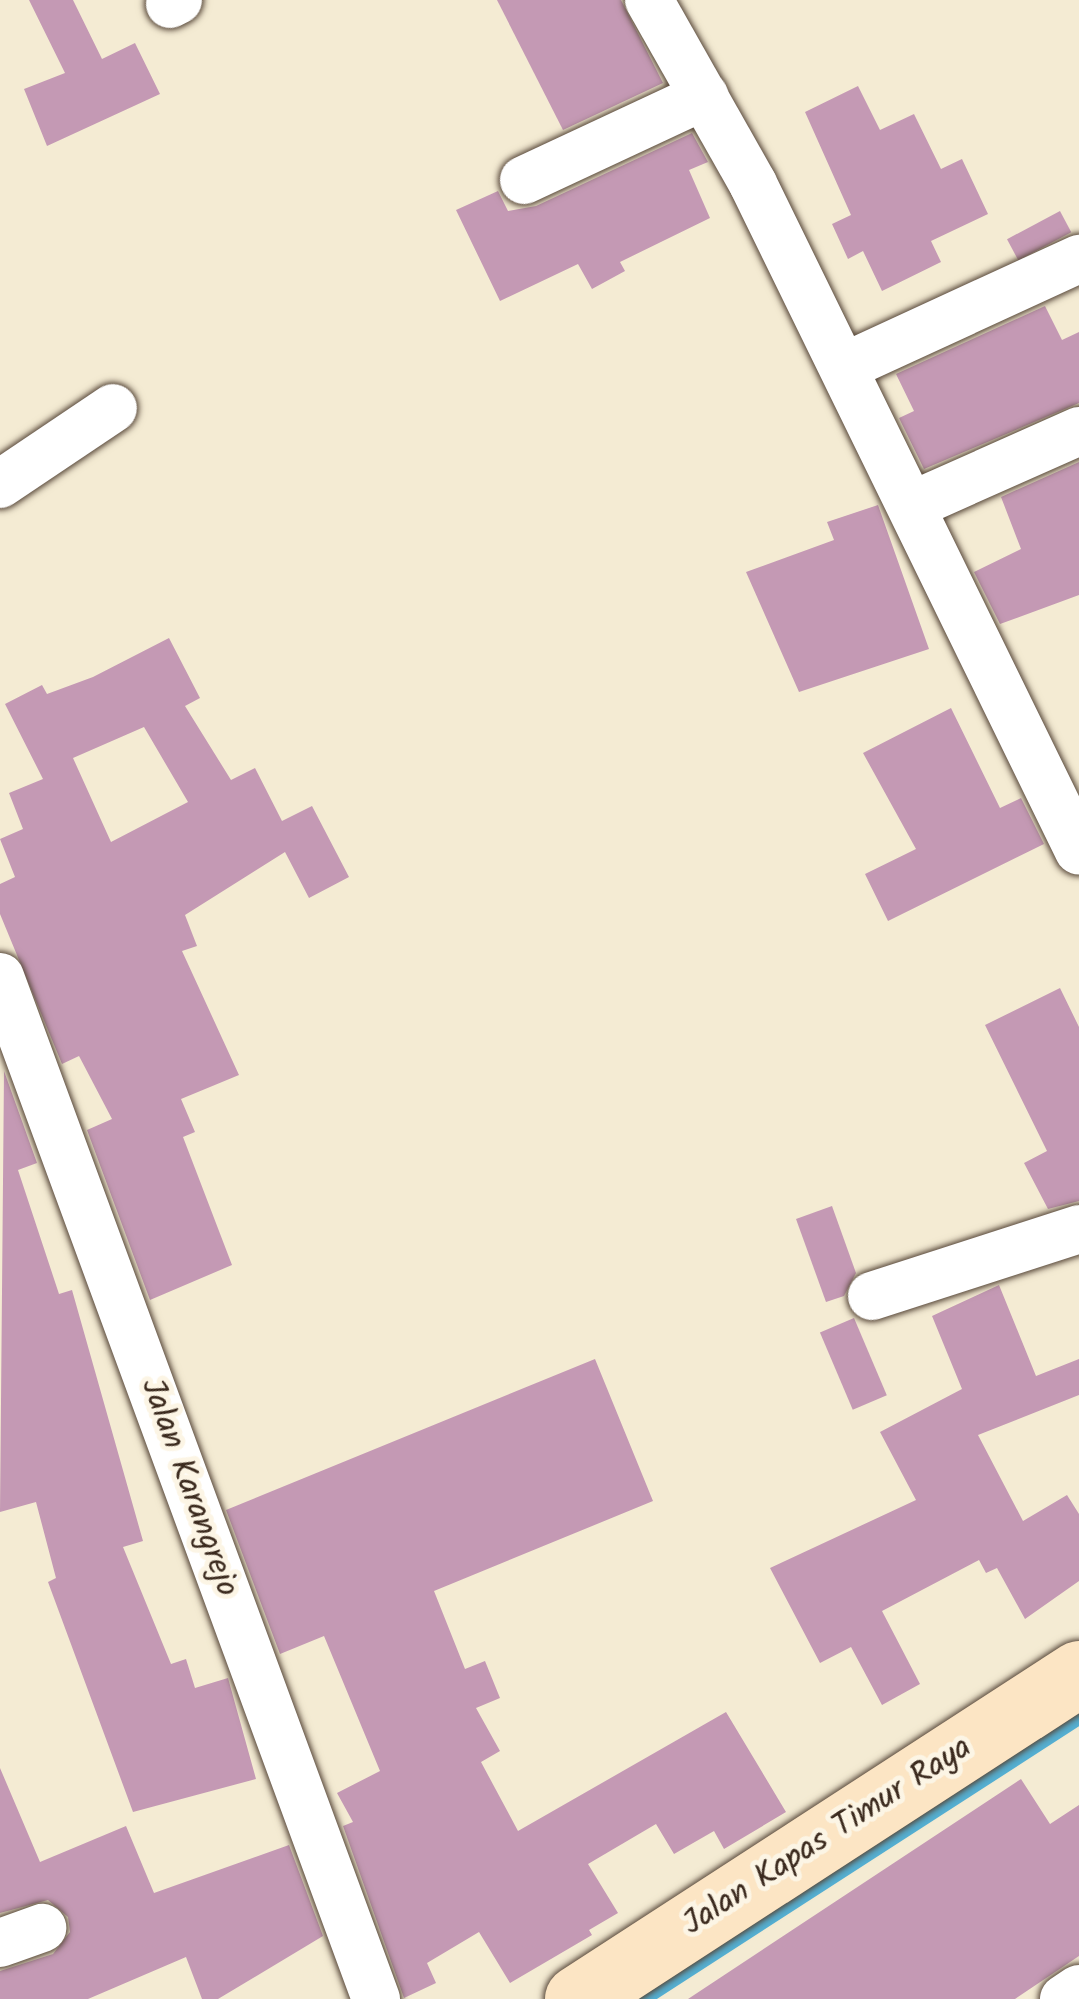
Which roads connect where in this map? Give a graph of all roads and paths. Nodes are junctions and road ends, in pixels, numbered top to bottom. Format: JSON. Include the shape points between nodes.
{"nodes":[{"id":1,"x":649,"y":0,"type":"edge"},
{"id":2,"x":704,"y":96,"type":"junction"},
{"id":3,"x":524,"y":180,"type":"dead end"},
{"id":4,"x":1079,"y":259,"type":"edge"},
{"id":5,"x":844,"y":367,"type":"junction"},
{"id":6,"x":113,"y":407,"type":"dead end"},
{"id":7,"x":1079,"y":430,"type":"edge"},
{"id":8,"x":0,"y":484,"type":"edge"},
{"id":9,"x":914,"y":505,"type":"junction"},
{"id":10,"x":1079,"y":850,"type":"edge"},
{"id":11,"x":0,"y":977,"type":"edge"},
{"id":12,"x":1079,"y":1228,"type":"edge"},
{"id":13,"x":872,"y":1296,"type":"dead end"},
{"id":14,"x":1079,"y":1674,"type":"edge"},
{"id":15,"x":1079,"y":1989,"type":"edge"},
{"id":16,"x":376,"y":1999,"type":"edge"},
{"id":17,"x":578,"y":1999,"type":"edge"},
{"id":18,"x":1064,"y":1999,"type":"edge"}],
"edges":[{"from":1,"to":2,"type":"street"},
{"from":2,"to":3,"type":"street"},
{"from":2,"to":5,"type":"street"},
{"from":4,"to":5,"type":"street"},
{"from":5,"to":9,"type":"street"},
{"from":6,"to":8,"type":"street"},
{"from":7,"to":9,"type":"street"},
{"from":9,"to":10,"type":"street"},
{"from":11,"to":16,"type":"street","name":"Jalan Karangrejo"},
{"from":12,"to":13,"type":"street"},
{"from":14,"to":17,"type":"street","name":"Jalan Kapas Timur Raya"},
{"from":15,"to":18,"type":"street"}]}
